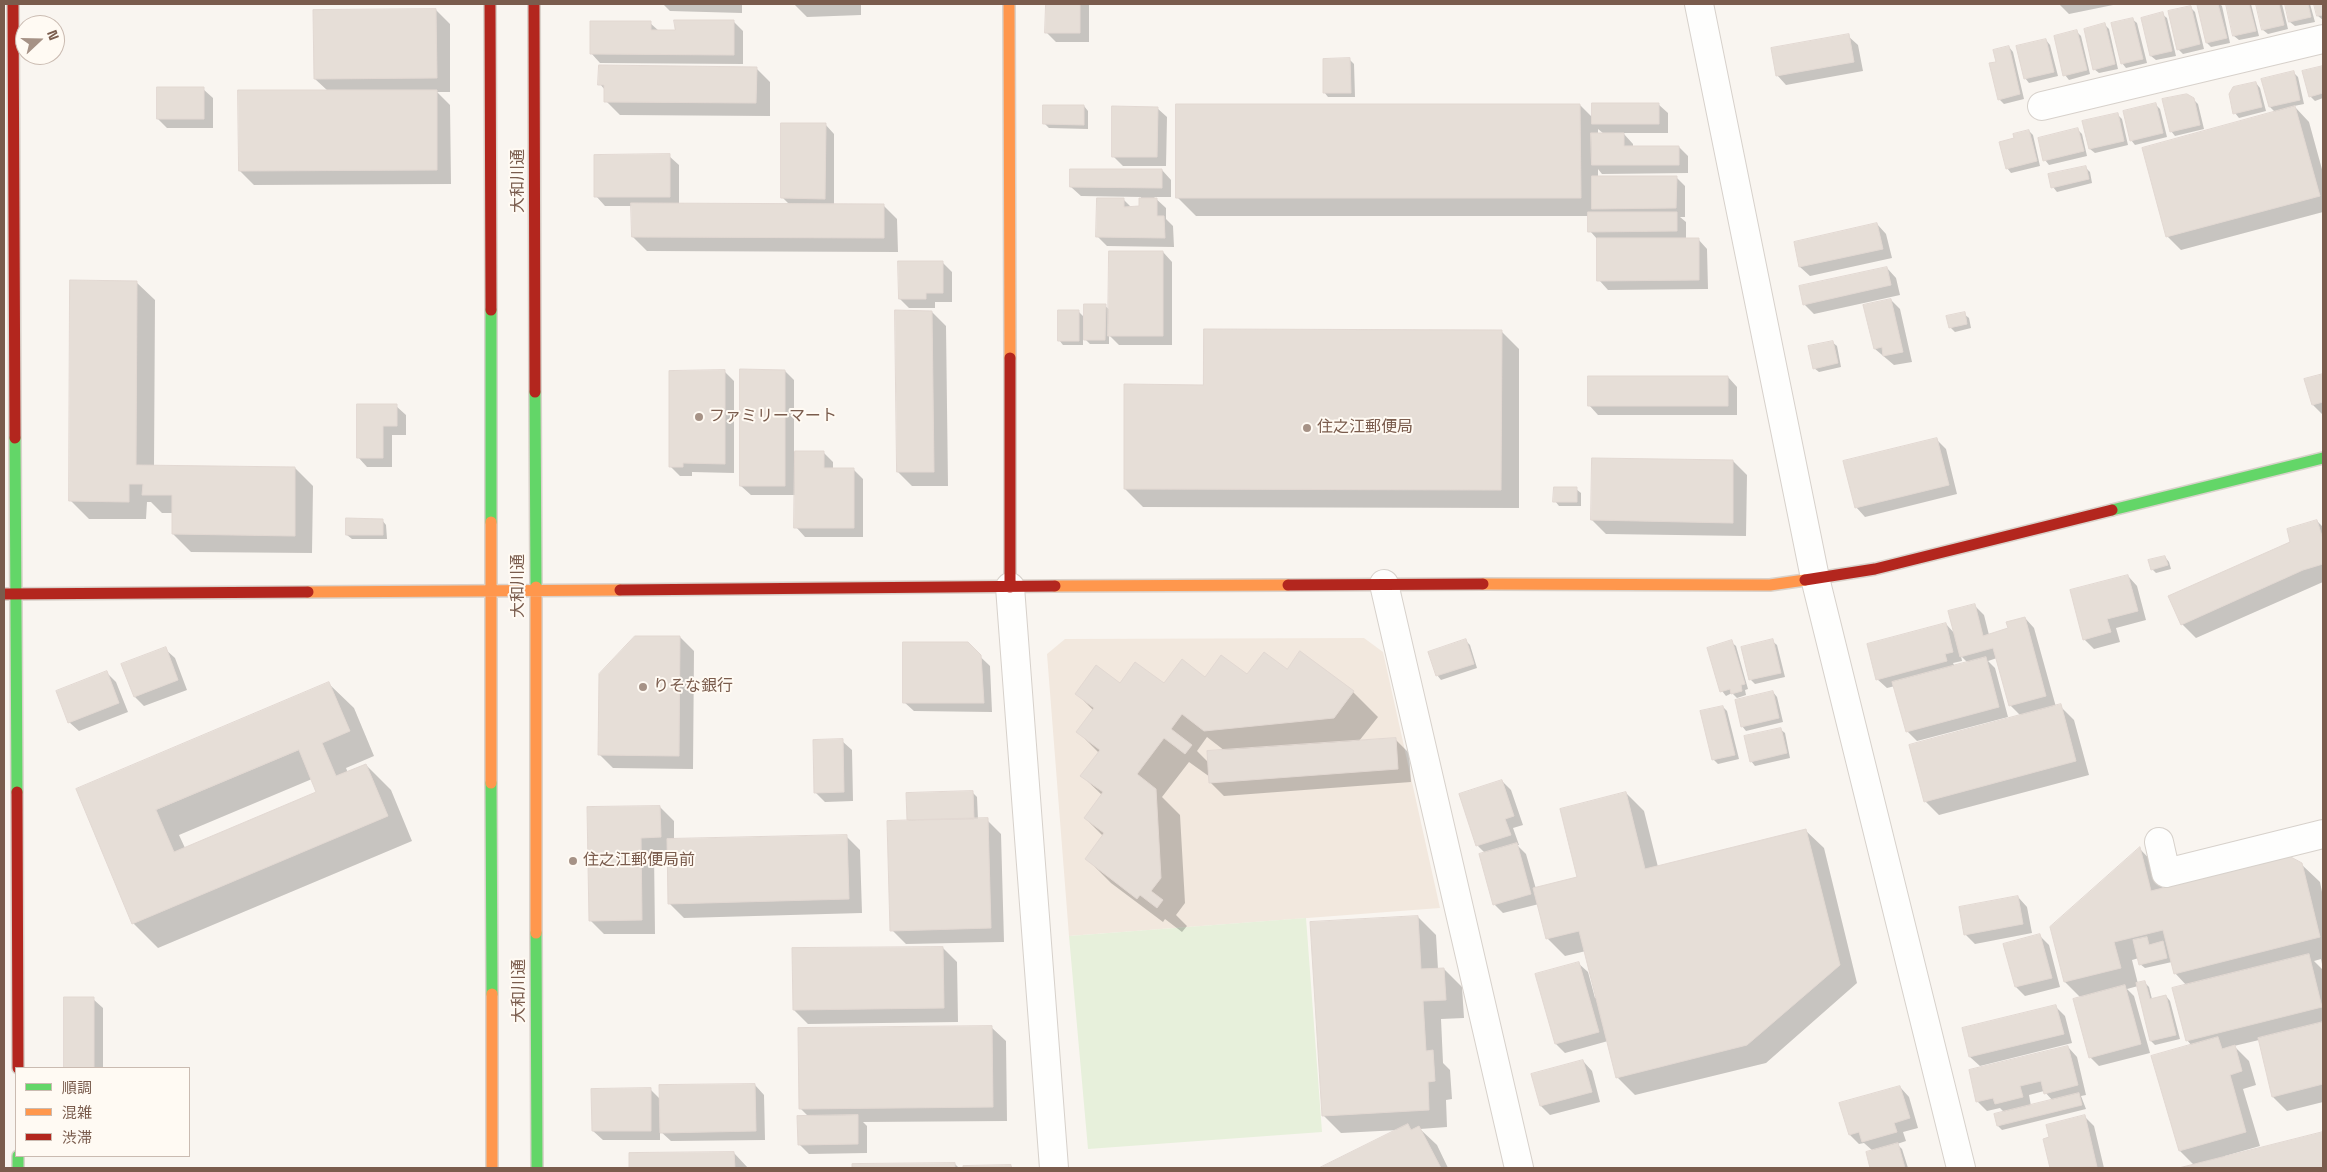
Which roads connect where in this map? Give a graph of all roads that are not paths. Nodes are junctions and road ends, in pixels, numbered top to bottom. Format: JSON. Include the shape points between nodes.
{"nodes":[{"id":1,"x":13,"y":4,"type":"edge"},
{"id":2,"x":490,"y":4,"type":"edge"},
{"id":3,"x":534,"y":4,"type":"edge"},
{"id":4,"x":1009,"y":4,"type":"edge"},
{"id":5,"x":1699,"y":4,"type":"edge"},
{"id":6,"x":2323,"y":39,"type":"edge"},
{"id":7,"x":2042,"y":106,"type":"dead end"},
{"id":8,"x":2323,"y":458,"type":"edge"},
{"id":9,"x":1815,"y":578,"type":"junction"},
{"id":10,"x":1384,"y":584,"type":"junction"},
{"id":11,"x":1010,"y":587,"type":"junction"},
{"id":12,"x":491,"y":590,"type":"junction"},
{"id":13,"x":535,"y":590,"type":"junction"},
{"id":14,"x":10,"y":594,"type":"edge"},
{"id":15,"x":2323,"y":834,"type":"edge"},
{"id":16,"x":2159,"y":842,"type":"dead end"},
{"id":17,"x":13,"y":1067,"type":"edge"},
{"id":18,"x":492,"y":1168,"type":"edge"},
{"id":19,"x":537,"y":1168,"type":"edge"},
{"id":20,"x":1054,"y":1168,"type":"edge"},
{"id":21,"x":1518,"y":1168,"type":"edge"},
{"id":22,"x":1961,"y":1168,"type":"edge"}],
"edges":[{"from":1,"to":14,"type":"street"},
{"from":2,"to":12,"type":"street","name":"大和川通"},
{"from":3,"to":13,"type":"street","name":"大和川通"},
{"from":4,"to":11,"type":"street"},
{"from":5,"to":9,"type":"street"},
{"from":6,"to":7,"type":"street"},
{"from":8,"to":9,"type":"street","via":[[1875,569]]},
{"from":9,"to":10,"type":"street","via":[[1770,585]]},
{"from":9,"to":22,"type":"street"},
{"from":10,"to":11,"type":"street"},
{"from":10,"to":21,"type":"street"},
{"from":11,"to":13,"type":"street"},
{"from":11,"to":20,"type":"street"},
{"from":12,"to":13,"type":"street"},
{"from":12,"to":14,"type":"street"},
{"from":12,"to":18,"type":"street","name":"大和川通"},
{"from":13,"to":19,"type":"street","name":"大和川通"},
{"from":14,"to":17,"type":"street"},
{"from":15,"to":16,"type":"street","via":[[2166,873]]}]}
